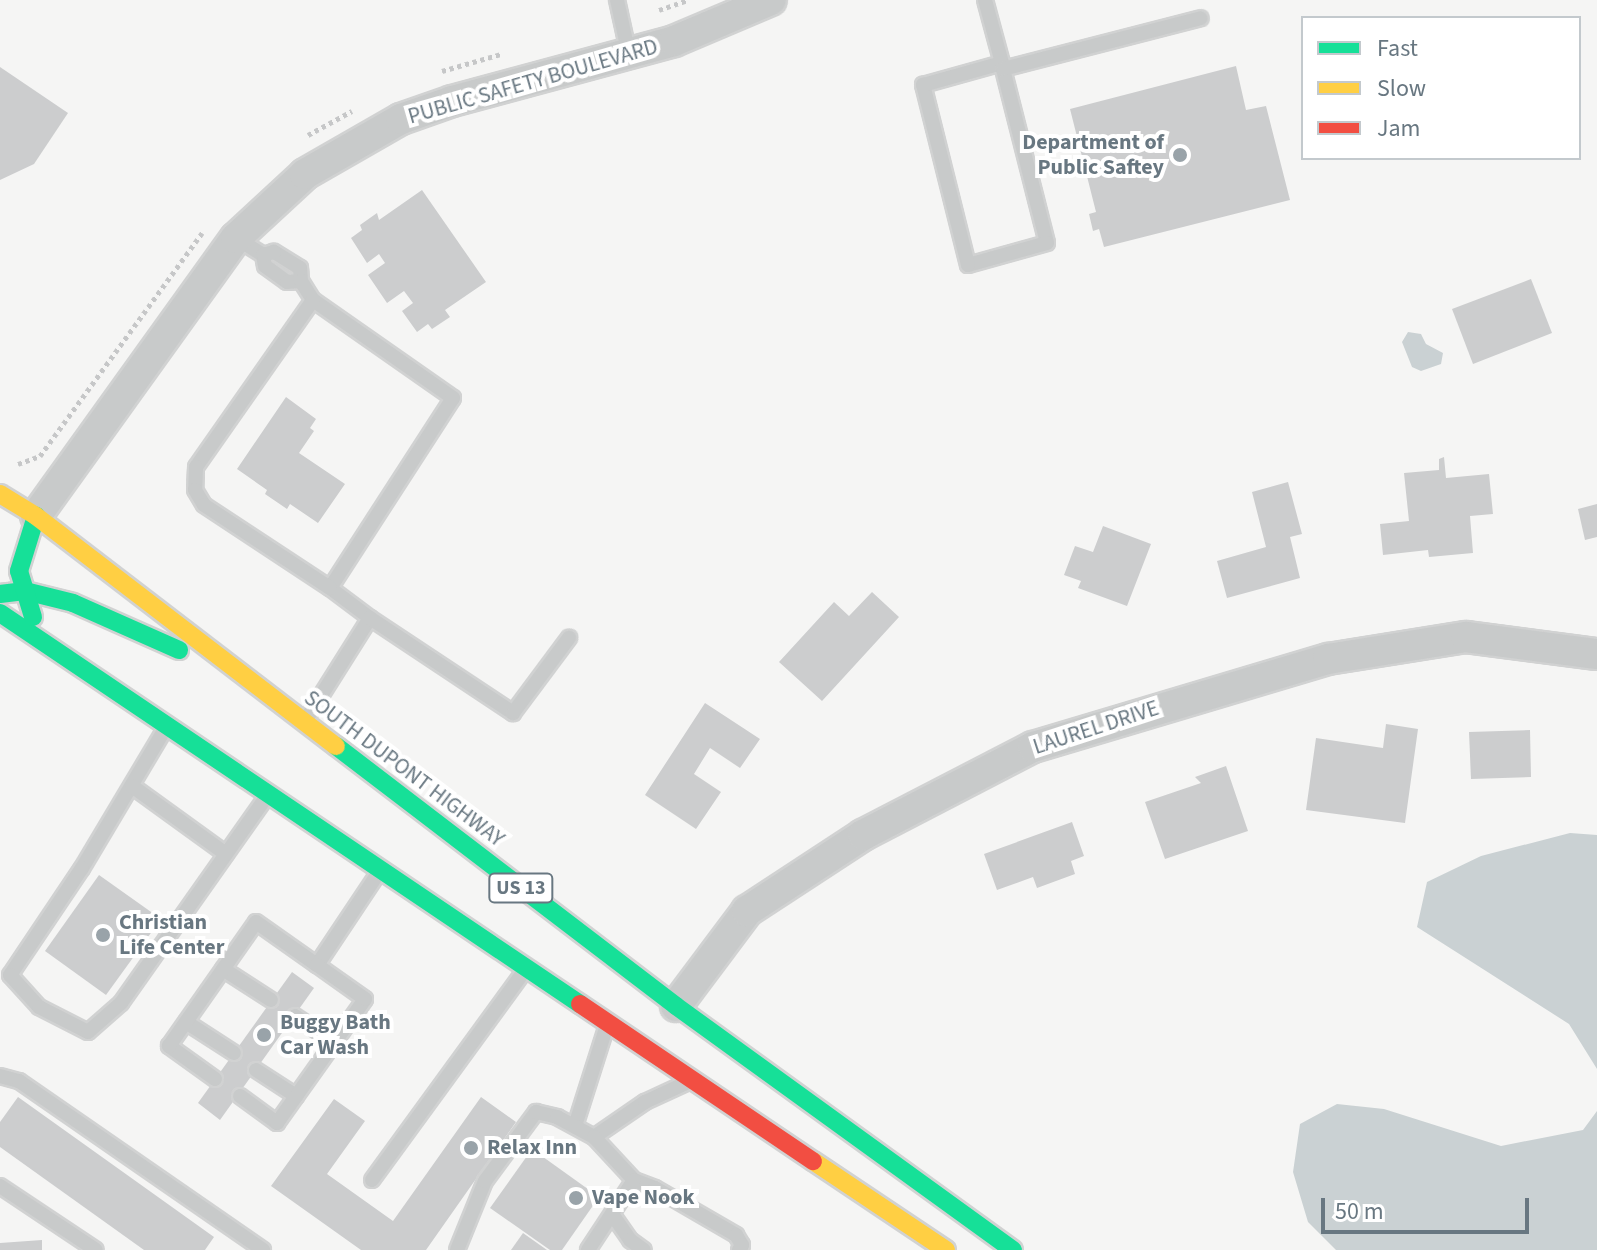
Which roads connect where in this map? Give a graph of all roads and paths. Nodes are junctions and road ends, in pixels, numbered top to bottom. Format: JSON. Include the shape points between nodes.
{"nodes":[{"id":1,"x":617,"y":0,"type":"edge"},
{"id":2,"x":688,"y":0,"type":"edge"},
{"id":3,"x":771,"y":0,"type":"edge"},
{"id":4,"x":985,"y":0,"type":"edge"},
{"id":5,"x":659,"y":10,"type":"dead end"},
{"id":6,"x":1201,"y":18,"type":"dead end"},
{"id":7,"x":629,"y":55,"type":"junction"},
{"id":8,"x":1002,"y":66,"type":"junction"},
{"id":9,"x":236,"y":238,"type":"junction"},
{"id":10,"x":313,"y":300,"type":"junction"},
{"id":11,"x":0,"y":494,"type":"edge"},
{"id":12,"x":36,"y":516,"type":"junction"},
{"id":13,"x":7,"y":530,"type":"dead end"},
{"id":14,"x":330,"y":588,"type":"junction"},
{"id":15,"x":25,"y":591,"type":"junction"},
{"id":16,"x":0,"y":594,"type":"edge"},
{"id":17,"x":0,"y":613,"type":"edge"},
{"id":18,"x":370,"y":618,"type":"junction"},
{"id":19,"x":569,"y":638,"type":"dead end"},
{"id":20,"x":39,"y":639,"type":"junction"},
{"id":21,"x":1597,"y":654,"type":"edge"},
{"id":22,"x":301,"y":722,"type":"junction"},
{"id":23,"x":168,"y":725,"type":"junction"},
{"id":24,"x":132,"y":786,"type":"junction"},
{"id":25,"x":269,"y":793,"type":"junction"},
{"id":26,"x":226,"y":854,"type":"junction"},
{"id":27,"x":382,"y":869,"type":"junction"},
{"id":28,"x":317,"y":965,"type":"junction"},
{"id":29,"x":528,"y":966,"type":"junction"},
{"id":30,"x":223,"y":969,"type":"junction"},
{"id":31,"x":271,"y":1000,"type":"dead end"},
{"id":32,"x":676,"y":1006,"type":"junction"},
{"id":33,"x":295,"y":1016,"type":"dead end"},
{"id":34,"x":608,"y":1020,"type":"junction"},
{"id":35,"x":186,"y":1022,"type":"junction"},
{"id":36,"x":334,"y":1042,"type":"junction"},
{"id":37,"x":234,"y":1053,"type":"dead end"},
{"id":38,"x":256,"y":1070,"type":"dead end"},
{"id":39,"x":0,"y":1076,"type":"edge"},
{"id":40,"x":215,"y":1079,"type":"dead end"},
{"id":41,"x":695,"y":1079,"type":"junction"},
{"id":42,"x":240,"y":1096,"type":"dead end"},
{"id":43,"x":296,"y":1096,"type":"junction"},
{"id":44,"x":575,"y":1126,"type":"junction"},
{"id":45,"x":594,"y":1137,"type":"junction"},
{"id":46,"x":372,"y":1180,"type":"dead end"},
{"id":47,"x":634,"y":1180,"type":"junction"},
{"id":48,"x":0,"y":1186,"type":"edge"},
{"id":49,"x":612,"y":1214,"type":"junction"},
{"id":50,"x":96,"y":1250,"type":"edge"},
{"id":51,"x":263,"y":1250,"type":"edge"},
{"id":52,"x":457,"y":1250,"type":"edge"},
{"id":53,"x":588,"y":1250,"type":"edge"},
{"id":54,"x":644,"y":1250,"type":"edge"},
{"id":55,"x":739,"y":1250,"type":"edge"},
{"id":56,"x":946,"y":1250,"type":"edge"},
{"id":57,"x":1013,"y":1250,"type":"edge"}],
"edges":[{"from":1,"to":7,"type":"lane"},
{"from":2,"to":5,"type":"path"},
{"from":3,"to":7,"type":"street","name":"PUBLIC SAFETY BOULEVARD"},
{"from":4,"to":8,"type":"lane"},
{"from":6,"to":8,"type":"lane"},
{"from":7,"to":9,"type":"street","name":"PUBLIC SAFETY BOULEVARD","via":[[401,119],[305,174]]},
{"from":8,"to":8,"type":"lane","via":[[1047,243],[968,265],[923,85]]},
{"from":9,"to":10,"type":"lane","via":[[263,255],[265,266],[287,282],[301,281]]},
{"from":9,"to":12,"type":"street","name":"PUBLIC SAFETY BOULEVARD"},
{"from":10,"to":14,"type":"lane","via":[[196,467],[195,490],[204,505]]},
{"from":10,"to":14,"type":"lane","via":[[453,398]]},
{"from":11,"to":12,"type":"highway","name":"SOUTH DUPONT HIGHWAY","number":"US 13"},
{"from":12,"to":13,"type":"highway"},
{"from":12,"to":15,"type":"highway","via":[[19,571]]},
{"from":12,"to":22,"type":"highway","name":"SOUTH DUPONT HIGHWAY","number":"US 13"},
{"from":14,"to":18,"type":"lane"},
{"from":15,"to":16,"type":"highway"},
{"from":15,"to":20,"type":"highway"},
{"from":15,"to":22,"type":"highway","via":[[73,603],[161,640]]},
{"from":17,"to":20,"type":"highway","number":"US 13"},
{"from":18,"to":19,"type":"lane","via":[[513,713]]},
{"from":18,"to":22,"type":"lane"},
{"from":20,"to":23,"type":"highway","number":"US 13"},
{"from":21,"to":32,"type":"street","name":"LAUREL DRIVE","via":[[1466,637],[1328,659],[1033,747],[863,835],[747,911]]},
{"from":22,"to":32,"type":"highway","name":"SOUTH DUPONT HIGHWAY","number":"US 13"},
{"from":23,"to":24,"type":"lane"},
{"from":23,"to":25,"type":"highway","number":"US 13"},
{"from":24,"to":26,"type":"lane"},
{"from":24,"to":26,"type":"lane","via":[[10,975],[39,1007],[88,1032],[121,1003]]},
{"from":25,"to":26,"type":"lane"},
{"from":25,"to":27,"type":"highway","number":"US 13"},
{"from":27,"to":28,"type":"lane"},
{"from":27,"to":29,"type":"highway","number":"US 13"},
{"from":28,"to":30,"type":"lane","via":[[256,922]]},
{"from":28,"to":36,"type":"lane","via":[[365,999]]},
{"from":29,"to":34,"type":"highway","number":"US 13"},
{"from":29,"to":46,"type":"lane"},
{"from":30,"to":31,"type":"lane"},
{"from":30,"to":35,"type":"lane"},
{"from":32,"to":57,"type":"highway","name":"SOUTH DUPONT HIGHWAY","number":"US 13"},
{"from":33,"to":36,"type":"lane"},
{"from":34,"to":41,"type":"highway","number":"US 13"},
{"from":34,"to":44,"type":"lane"},
{"from":35,"to":37,"type":"lane"},
{"from":35,"to":40,"type":"lane","via":[[169,1046]]},
{"from":36,"to":43,"type":"lane"},
{"from":38,"to":43,"type":"lane"},
{"from":39,"to":51,"type":"lane","via":[[19,1081]]},
{"from":41,"to":45,"type":"lane","via":[[645,1102]]},
{"from":41,"to":56,"type":"highway","number":"US 13"},
{"from":42,"to":43,"type":"lane","via":[[277,1123]]},
{"from":44,"to":45,"type":"lane"},
{"from":44,"to":52,"type":"lane","via":[[536,1112],[485,1181]]},
{"from":45,"to":47,"type":"lane"},
{"from":47,"to":49,"type":"lane"},
{"from":47,"to":55,"type":"lane","via":[[736,1235]]},
{"from":48,"to":50,"type":"lane"},
{"from":49,"to":53,"type":"lane"},
{"from":49,"to":54,"type":"lane"}]}
